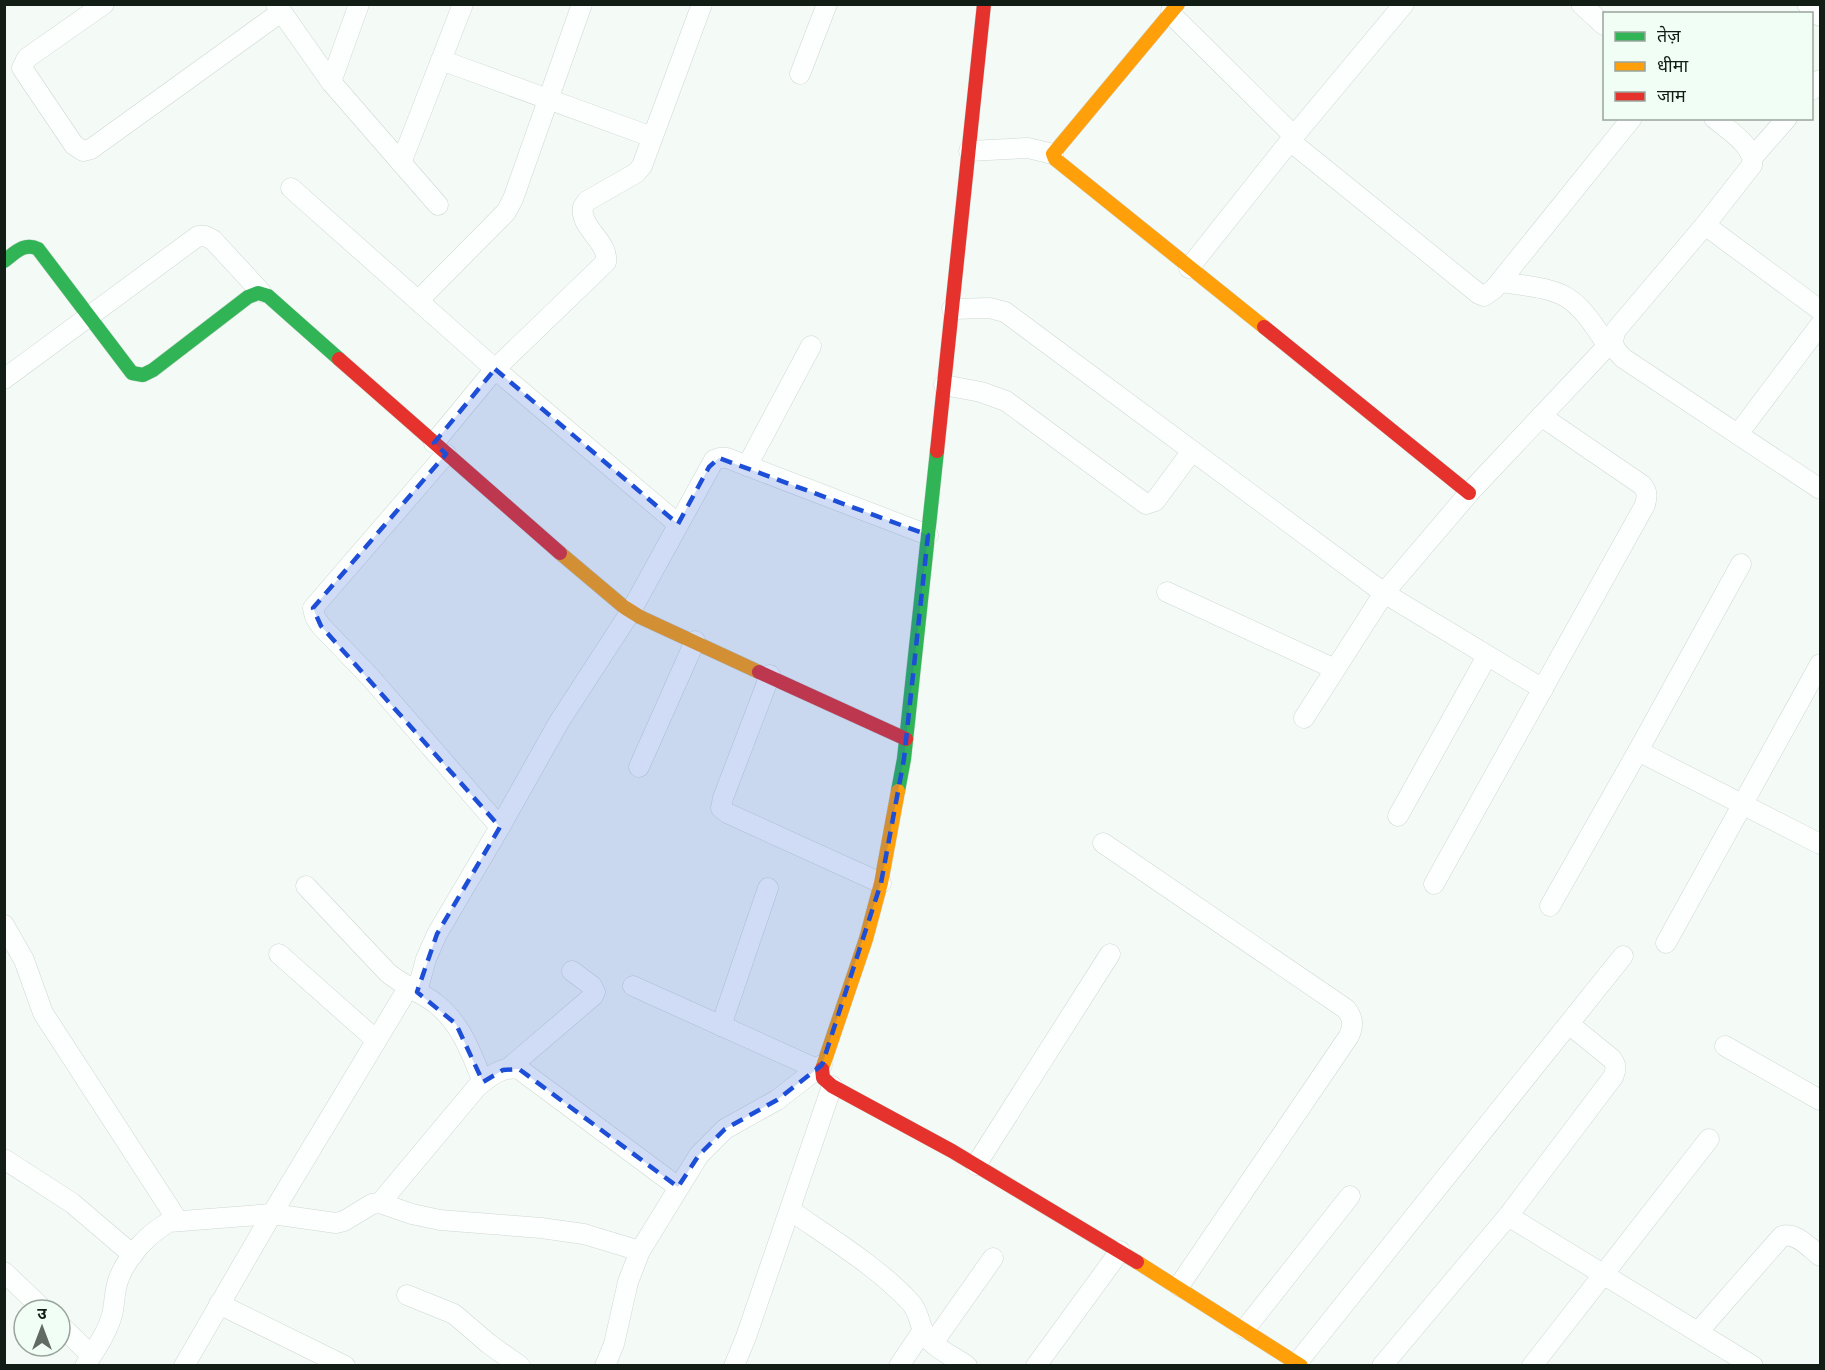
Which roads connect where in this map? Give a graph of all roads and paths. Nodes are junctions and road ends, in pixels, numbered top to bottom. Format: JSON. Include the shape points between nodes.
{"nodes":[{"id":1,"x":104,"y":4,"type":"edge"},
{"id":2,"x":360,"y":4,"type":"edge"},
{"id":3,"x":463,"y":4,"type":"edge"},
{"id":4,"x":582,"y":4,"type":"edge"},
{"id":5,"x":702,"y":4,"type":"edge"},
{"id":6,"x":828,"y":4,"type":"edge"},
{"id":7,"x":984,"y":4,"type":"edge"},
{"id":8,"x":1404,"y":4,"type":"edge"},
{"id":9,"x":1581,"y":4,"type":"edge"},
{"id":10,"x":1808,"y":4,"type":"edge"},
{"id":11,"x":278,"y":8,"type":"edge"},
{"id":12,"x":1173,"y":8,"type":"edge"},
{"id":13,"x":1821,"y":16,"type":"edge"},
{"id":14,"x":1603,"y":23,"type":"edge"},
{"id":15,"x":441,"y":60,"type":"junction"},
{"id":16,"x":800,"y":74,"type":"dead end"},
{"id":17,"x":331,"y":82,"type":"junction"},
{"id":18,"x":548,"y":99,"type":"junction"},
{"id":19,"x":1630,"y":120,"type":"edge"},
{"id":20,"x":1716,"y":120,"type":"edge"},
{"id":21,"x":1784,"y":120,"type":"edge"},
{"id":22,"x":652,"y":137,"type":"junction"},
{"id":23,"x":1292,"y":139,"type":"junction"},
{"id":24,"x":969,"y":151,"type":"junction"},
{"id":25,"x":1053,"y":154,"type":"junction"},
{"id":26,"x":1753,"y":157,"type":"junction"},
{"id":27,"x":400,"y":163,"type":"junction"},
{"id":28,"x":291,"y":188,"type":"dead end"},
{"id":29,"x":438,"y":205,"type":"dead end"},
{"id":30,"x":1705,"y":225,"type":"junction"},
{"id":31,"x":4,"y":261,"type":"edge"},
{"id":32,"x":1190,"y":268,"type":"junction"},
{"id":33,"x":1500,"y":282,"type":"junction"},
{"id":34,"x":261,"y":292,"type":"junction"},
{"id":35,"x":418,"y":301,"type":"junction"},
{"id":36,"x":952,"y":309,"type":"junction"},
{"id":37,"x":1821,"y":310,"type":"edge"},
{"id":38,"x":90,"y":318,"type":"junction"},
{"id":39,"x":1821,"y":325,"type":"edge"},
{"id":40,"x":1610,"y":343,"type":"junction"},
{"id":41,"x":811,"y":346,"type":"dead end"},
{"id":42,"x":495,"y":369,"type":"junction"},
{"id":43,"x":4,"y":379,"type":"edge"},
{"id":44,"x":944,"y":385,"type":"junction"},
{"id":45,"x":1541,"y":416,"type":"junction"},
{"id":46,"x":1738,"y":434,"type":"junction"},
{"id":47,"x":440,"y":449,"type":"junction"},
{"id":48,"x":1192,"y":452,"type":"junction"},
{"id":49,"x":747,"y":466,"type":"junction"},
{"id":50,"x":1821,"y":489,"type":"edge"},
{"id":51,"x":1468,"y":493,"type":"junction"},
{"id":52,"x":678,"y":524,"type":"junction"},
{"id":53,"x":928,"y":535,"type":"junction"},
{"id":54,"x":1741,"y":564,"type":"dead end"},
{"id":55,"x":1167,"y":592,"type":"dead end"},
{"id":56,"x":1384,"y":593,"type":"junction"},
{"id":57,"x":631,"y":611,"type":"junction"},
{"id":58,"x":695,"y":641,"type":"junction"},
{"id":59,"x":1487,"y":656,"type":"junction"},
{"id":60,"x":1821,"y":663,"type":"edge"},
{"id":61,"x":1335,"y":669,"type":"junction"},
{"id":62,"x":770,"y":675,"type":"junction"},
{"id":63,"x":1543,"y":689,"type":"junction"},
{"id":64,"x":1304,"y":717,"type":"dead end"},
{"id":65,"x":906,"y":740,"type":"junction"},
{"id":66,"x":1638,"y":751,"type":"junction"},
{"id":67,"x":639,"y":767,"type":"dead end"},
{"id":68,"x":1744,"y":805,"type":"junction"},
{"id":69,"x":1398,"y":816,"type":"dead end"},
{"id":70,"x":500,"y":827,"type":"junction"},
{"id":71,"x":1102,"y":843,"type":"dead end"},
{"id":72,"x":1821,"y":844,"type":"edge"},
{"id":73,"x":881,"y":884,"type":"junction"},
{"id":74,"x":1434,"y":884,"type":"dead end"},
{"id":75,"x":306,"y":886,"type":"dead end"},
{"id":76,"x":768,"y":888,"type":"dead end"},
{"id":77,"x":1550,"y":906,"type":"dead end"},
{"id":78,"x":4,"y":925,"type":"edge"},
{"id":79,"x":1666,"y":943,"type":"dead end"},
{"id":80,"x":279,"y":954,"type":"dead end"},
{"id":81,"x":1110,"y":954,"type":"dead end"},
{"id":82,"x":1623,"y":956,"type":"dead end"},
{"id":83,"x":572,"y":970,"type":"dead end"},
{"id":84,"x":633,"y":986,"type":"dead end"},
{"id":85,"x":412,"y":990,"type":"junction"},
{"id":86,"x":1569,"y":1024,"type":"junction"},
{"id":87,"x":721,"y":1026,"type":"junction"},
{"id":88,"x":376,"y":1040,"type":"junction"},
{"id":89,"x":1725,"y":1046,"type":"dead end"},
{"id":90,"x":510,"y":1067,"type":"junction"},
{"id":91,"x":820,"y":1067,"type":"junction"},
{"id":92,"x":483,"y":1082,"type":"junction"},
{"id":93,"x":832,"y":1086,"type":"junction"},
{"id":94,"x":1821,"y":1100,"type":"edge"},
{"id":95,"x":1708,"y":1139,"type":"dead end"},
{"id":96,"x":4,"y":1159,"type":"edge"},
{"id":97,"x":976,"y":1165,"type":"junction"},
{"id":98,"x":678,"y":1187,"type":"junction"},
{"id":99,"x":1350,"y":1196,"type":"dead end"},
{"id":100,"x":380,"y":1203,"type":"junction"},
{"id":101,"x":790,"y":1210,"type":"junction"},
{"id":102,"x":272,"y":1214,"type":"junction"},
{"id":103,"x":1508,"y":1216,"type":"junction"},
{"id":104,"x":178,"y":1221,"type":"junction"},
{"id":105,"x":640,"y":1251,"type":"junction"},
{"id":106,"x":1120,"y":1251,"type":"junction"},
{"id":107,"x":133,"y":1255,"type":"junction"},
{"id":108,"x":1821,"y":1256,"type":"edge"},
{"id":109,"x":993,"y":1258,"type":"dead end"},
{"id":110,"x":1604,"y":1275,"type":"junction"},
{"id":111,"x":6,"y":1276,"type":"edge"},
{"id":112,"x":1179,"y":1286,"type":"junction"},
{"id":113,"x":407,"y":1295,"type":"dead end"},
{"id":114,"x":31,"y":1298,"type":"edge"},
{"id":115,"x":219,"y":1304,"type":"junction"},
{"id":116,"x":1245,"y":1329,"type":"junction"},
{"id":117,"x":1698,"y":1332,"type":"junction"},
{"id":118,"x":928,"y":1336,"type":"junction"},
{"id":119,"x":72,"y":1340,"type":"edge"},
{"id":120,"x":88,"y":1360,"type":"edge"},
{"id":121,"x":1299,"y":1364,"type":"edge"},
{"id":122,"x":184,"y":1365,"type":"edge"},
{"id":123,"x":345,"y":1365,"type":"edge"},
{"id":124,"x":520,"y":1365,"type":"edge"},
{"id":125,"x":605,"y":1365,"type":"edge"},
{"id":126,"x":734,"y":1365,"type":"edge"},
{"id":127,"x":899,"y":1365,"type":"edge"},
{"id":128,"x":967,"y":1365,"type":"edge"},
{"id":129,"x":1036,"y":1365,"type":"edge"},
{"id":130,"x":1382,"y":1365,"type":"edge"},
{"id":131,"x":1532,"y":1365,"type":"edge"},
{"id":132,"x":1753,"y":1365,"type":"edge"}],
"edges":[{"from":1,"to":11,"type":"street","via":[[27,58],[22,68],[74,145],[83,151]]},
{"from":2,"to":17,"type":"street"},
{"from":3,"to":15,"type":"street"},
{"from":4,"to":18,"type":"street"},
{"from":5,"to":22,"type":"street"},
{"from":6,"to":16,"type":"street"},
{"from":7,"to":24,"type":"street"},
{"from":8,"to":23,"type":"street"},
{"from":9,"to":14,"type":"street"},
{"from":10,"to":13,"type":"street"},
{"from":11,"to":17,"type":"street"},
{"from":12,"to":23,"type":"street"},
{"from":12,"to":25,"type":"street"},
{"from":15,"to":18,"type":"street"},
{"from":15,"to":27,"type":"street"},
{"from":17,"to":27,"type":"street"},
{"from":18,"to":22,"type":"street"},
{"from":18,"to":35,"type":"street","via":[[506,212]]},
{"from":19,"to":33,"type":"street"},
{"from":20,"to":26,"type":"street"},
{"from":21,"to":26,"type":"street"},
{"from":22,"to":42,"type":"street","via":[[646,158],[636,173],[583,207],[583,218],[604,248],[606,262]]},
{"from":23,"to":32,"type":"street"},
{"from":23,"to":33,"type":"street","via":[[1479,294],[1490,294]]},
{"from":24,"to":25,"type":"street","via":[[1028,148]]},
{"from":24,"to":36,"type":"street"},
{"from":25,"to":32,"type":"street"},
{"from":26,"to":30,"type":"street","via":[[1747,173]]},
{"from":27,"to":29,"type":"street"},
{"from":28,"to":35,"type":"street"},
{"from":30,"to":37,"type":"street"},
{"from":30,"to":40,"type":"street","via":[[1616,330]]},
{"from":31,"to":38,"type":"street","via":[[21,248],[33,245]]},
{"from":32,"to":51,"type":"street"},
{"from":33,"to":40,"type":"street","via":[[1561,293],[1577,304]]},
{"from":34,"to":38,"type":"street","via":[[213,240],[198,236]]},
{"from":34,"to":38,"type":"street","via":[[254,293],[143,375],[132,373]]},
{"from":34,"to":47,"type":"street"},
{"from":35,"to":42,"type":"street"},
{"from":36,"to":44,"type":"street"},
{"from":36,"to":48,"type":"street","via":[[990,308],[1005,312]]},
{"from":38,"to":43,"type":"street"},
{"from":39,"to":46,"type":"street"},
{"from":40,"to":45,"type":"street"},
{"from":40,"to":46,"type":"street","via":[[1623,358]]},
{"from":41,"to":49,"type":"street"},
{"from":42,"to":47,"type":"street"},
{"from":42,"to":52,"type":"street"},
{"from":44,"to":48,"type":"street","via":[[1006,401],[1146,504],[1155,501]]},
{"from":44,"to":53,"type":"street"},
{"from":45,"to":51,"type":"street"},
{"from":45,"to":63,"type":"street","via":[[1642,485],[1647,497]]},
{"from":46,"to":50,"type":"street"},
{"from":47,"to":57,"type":"street"},
{"from":47,"to":70,"type":"street","via":[[313,608],[321,626]]},
{"from":48,"to":56,"type":"street"},
{"from":49,"to":52,"type":"street","via":[[728,458],[714,460]]},
{"from":49,"to":53,"type":"street"},
{"from":51,"to":56,"type":"street"},
{"from":52,"to":57,"type":"street"},
{"from":53,"to":65,"type":"street"},
{"from":54,"to":66,"type":"street"},
{"from":55,"to":61,"type":"street"},
{"from":56,"to":59,"type":"street"},
{"from":56,"to":61,"type":"street"},
{"from":57,"to":58,"type":"street"},
{"from":57,"to":70,"type":"street","via":[[572,700]]},
{"from":58,"to":62,"type":"street"},
{"from":58,"to":67,"type":"street"},
{"from":59,"to":63,"type":"street"},
{"from":59,"to":69,"type":"street"},
{"from":60,"to":68,"type":"street"},
{"from":61,"to":64,"type":"street"},
{"from":62,"to":65,"type":"street"},
{"from":62,"to":73,"type":"street","via":[[722,808]]},
{"from":63,"to":74,"type":"street"},
{"from":65,"to":73,"type":"street"},
{"from":66,"to":68,"type":"street"},
{"from":66,"to":77,"type":"street"},
{"from":68,"to":72,"type":"street"},
{"from":68,"to":79,"type":"street"},
{"from":70,"to":85,"type":"street","via":[[431,947]]},
{"from":71,"to":112,"type":"street","via":[[1346,1009],[1352,1017],[1349,1036]]},
{"from":73,"to":91,"type":"street","via":[[866,939]]},
{"from":75,"to":85,"type":"street","via":[[388,973]]},
{"from":76,"to":87,"type":"street"},
{"from":78,"to":104,"type":"street","via":[[24,960],[43,1013]]},
{"from":80,"to":88,"type":"street"},
{"from":81,"to":97,"type":"street"},
{"from":82,"to":86,"type":"street"},
{"from":83,"to":90,"type":"street","via":[[592,986],[593,996]]},
{"from":84,"to":87,"type":"street"},
{"from":85,"to":88,"type":"street"},
{"from":85,"to":92,"type":"street","via":[[435,1003],[456,1024]]},
{"from":86,"to":103,"type":"street","via":[[1612,1059],[1616,1070]]},
{"from":86,"to":121,"type":"street"},
{"from":87,"to":91,"type":"street"},
{"from":88,"to":102,"type":"street"},
{"from":89,"to":94,"type":"street"},
{"from":90,"to":92,"type":"street"},
{"from":90,"to":98,"type":"street"},
{"from":91,"to":93,"type":"street","via":[[823,1078]]},
{"from":91,"to":98,"type":"street","via":[[777,1100],[725,1129],[699,1155]]},
{"from":92,"to":100,"type":"street"},
{"from":93,"to":97,"type":"street"},
{"from":93,"to":101,"type":"street"},
{"from":95,"to":110,"type":"street"},
{"from":96,"to":107,"type":"street","via":[[72,1203]]},
{"from":97,"to":106,"type":"street"},
{"from":98,"to":105,"type":"street"},
{"from":99,"to":116,"type":"street"},
{"from":100,"to":102,"type":"street","via":[[336,1223]]},
{"from":100,"to":105,"type":"street","via":[[425,1218],[565,1231]]},
{"from":101,"to":118,"type":"street","via":[[893,1286],[912,1304]]},
{"from":101,"to":126,"type":"street"},
{"from":102,"to":104,"type":"street"},
{"from":102,"to":115,"type":"street"},
{"from":103,"to":110,"type":"street"},
{"from":103,"to":130,"type":"street"},
{"from":104,"to":107,"type":"street","via":[[158,1229]]},
{"from":105,"to":125,"type":"street"},
{"from":106,"to":112,"type":"street"},
{"from":106,"to":129,"type":"street"},
{"from":107,"to":120,"type":"street","via":[[118,1278],[111,1316]]},
{"from":108,"to":117,"type":"street","via":[[1795,1237],[1782,1236]]},
{"from":109,"to":118,"type":"street"},
{"from":110,"to":117,"type":"street"},
{"from":110,"to":131,"type":"street"},
{"from":111,"to":114,"type":"street"},
{"from":112,"to":116,"type":"street"},
{"from":113,"to":124,"type":"street","via":[[454,1314]]},
{"from":115,"to":122,"type":"street"},
{"from":115,"to":123,"type":"street"},
{"from":116,"to":121,"type":"street"},
{"from":117,"to":132,"type":"street"},
{"from":118,"to":127,"type":"street"},
{"from":118,"to":128,"type":"street"},
{"from":119,"to":120,"type":"street"}]}
